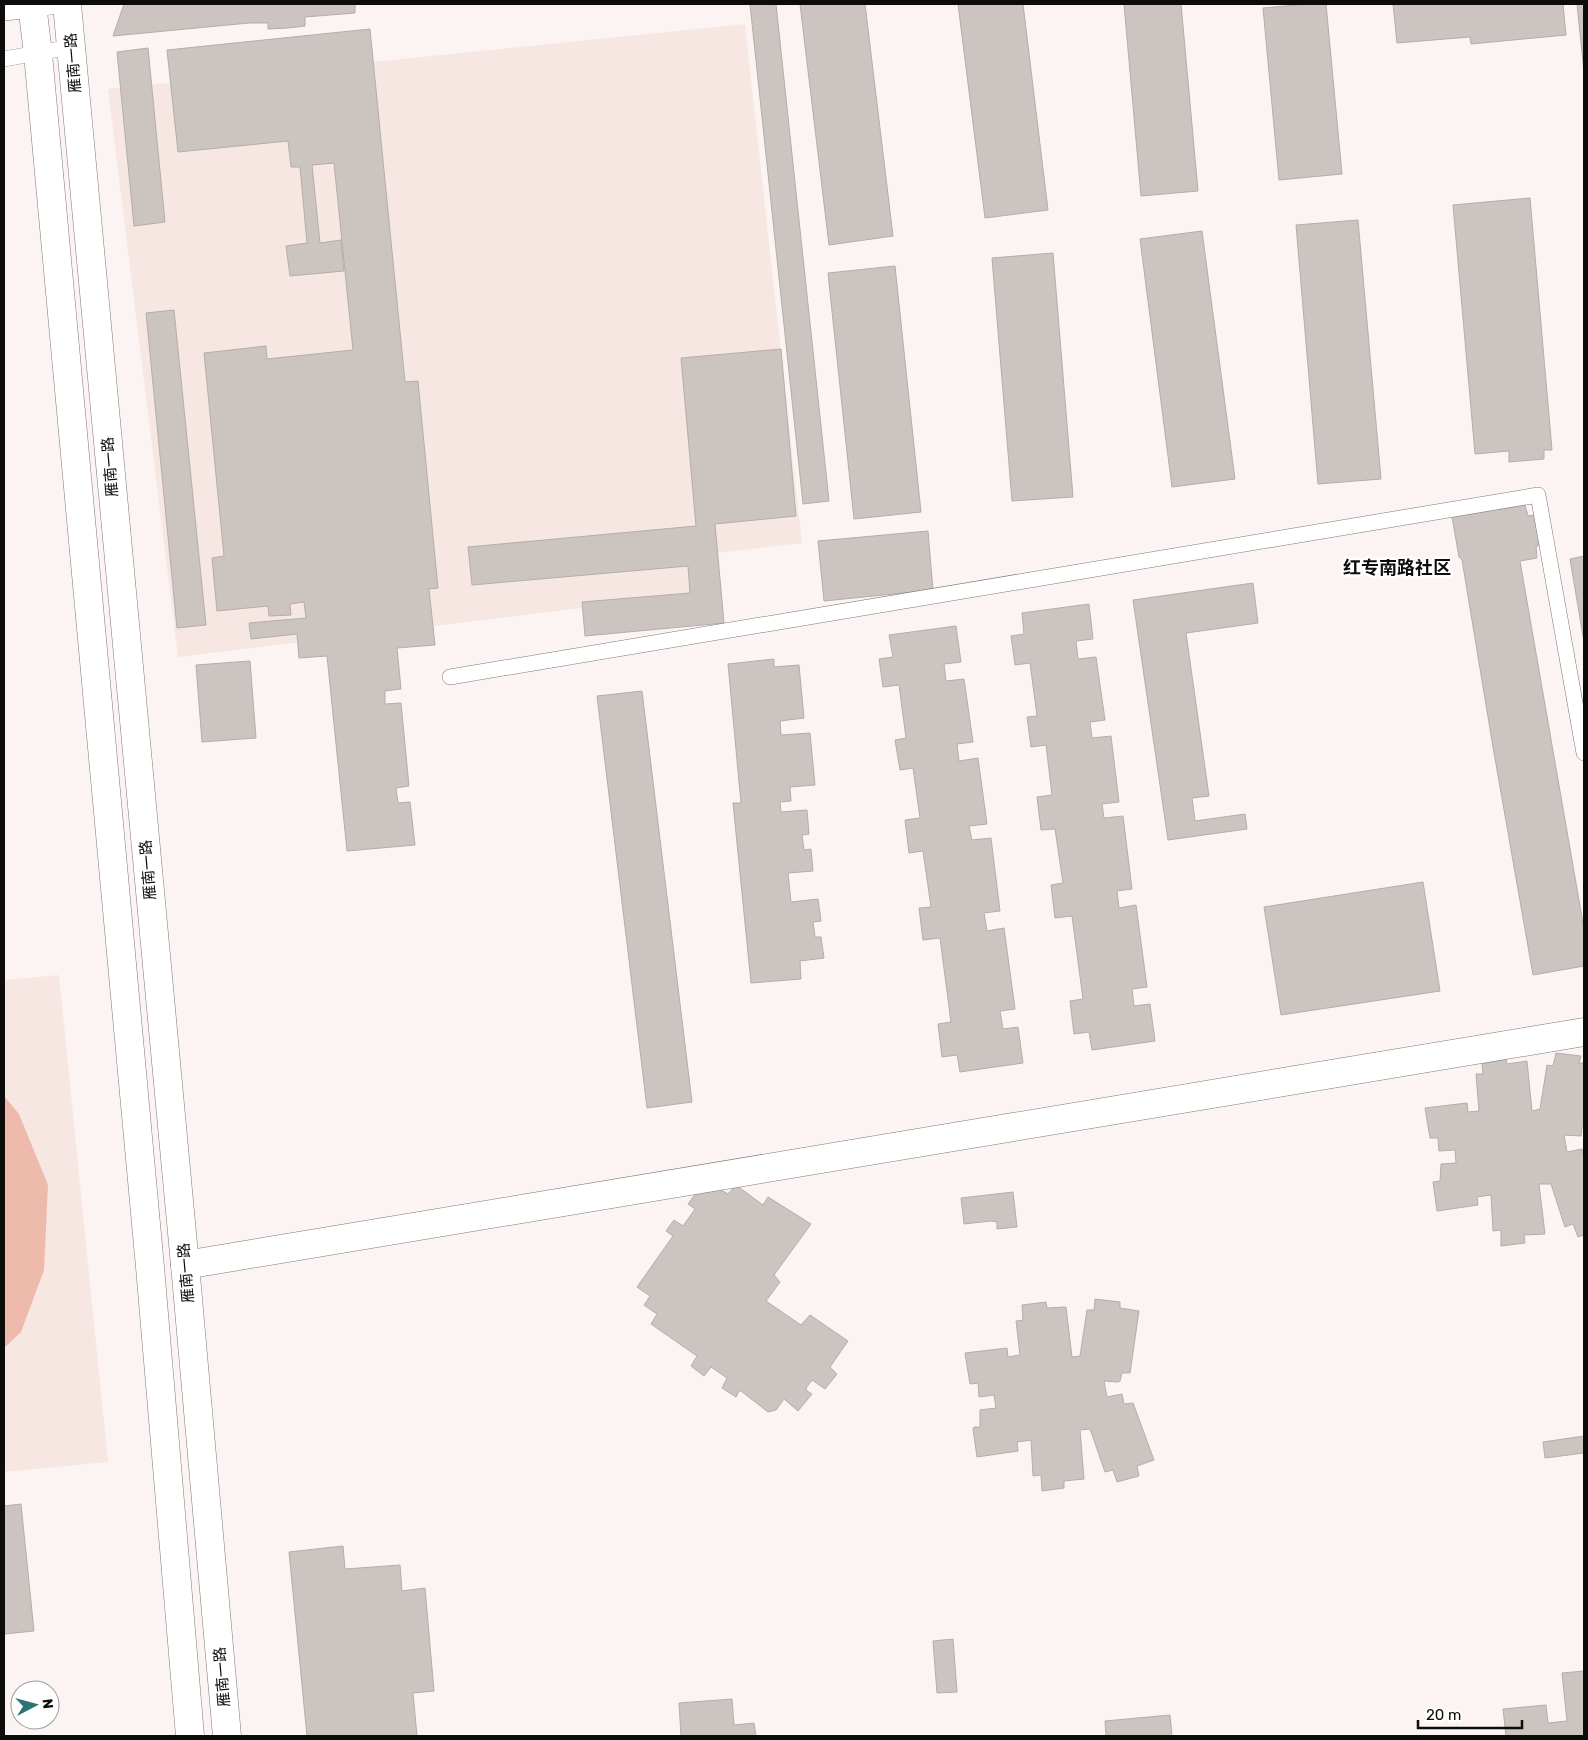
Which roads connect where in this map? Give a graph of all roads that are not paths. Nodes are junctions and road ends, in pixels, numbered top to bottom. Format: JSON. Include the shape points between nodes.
{"nodes":[{"id":1,"x":66,"y":4,"type":"edge"},
{"id":2,"x":32,"y":7,"type":"edge"},
{"id":3,"x":4,"y":13,"type":"edge"},
{"id":4,"x":71,"y":47,"type":"junction"},
{"id":5,"x":38,"y":54,"type":"junction"},
{"id":6,"x":4,"y":60,"type":"edge"},
{"id":7,"x":450,"y":677,"type":"dead end"},
{"id":8,"x":1584,"y":753,"type":"edge"},
{"id":9,"x":1584,"y":1032,"type":"edge"},
{"id":10,"x":185,"y":1265,"type":"junction"},
{"id":11,"x":190,"y":1736,"type":"edge"},
{"id":12,"x":227,"y":1736,"type":"edge"}],
"edges":[{"from":1,"to":2,"type":"lane"},
{"from":1,"to":4,"type":"main road","name":"雁南一路"},
{"from":2,"to":3,"type":"lane"},
{"from":2,"to":5,"type":"main road"},
{"from":4,"to":5,"type":"lane"},
{"from":4,"to":10,"type":"main road","name":"雁南一路"},
{"from":5,"to":6,"type":"lane"},
{"from":5,"to":11,"type":"main road"},
{"from":7,"to":8,"type":"lane","via":[[1538,495]]},
{"from":9,"to":10,"type":"main road"},
{"from":10,"to":12,"type":"main road","name":"雁南一路"}]}
